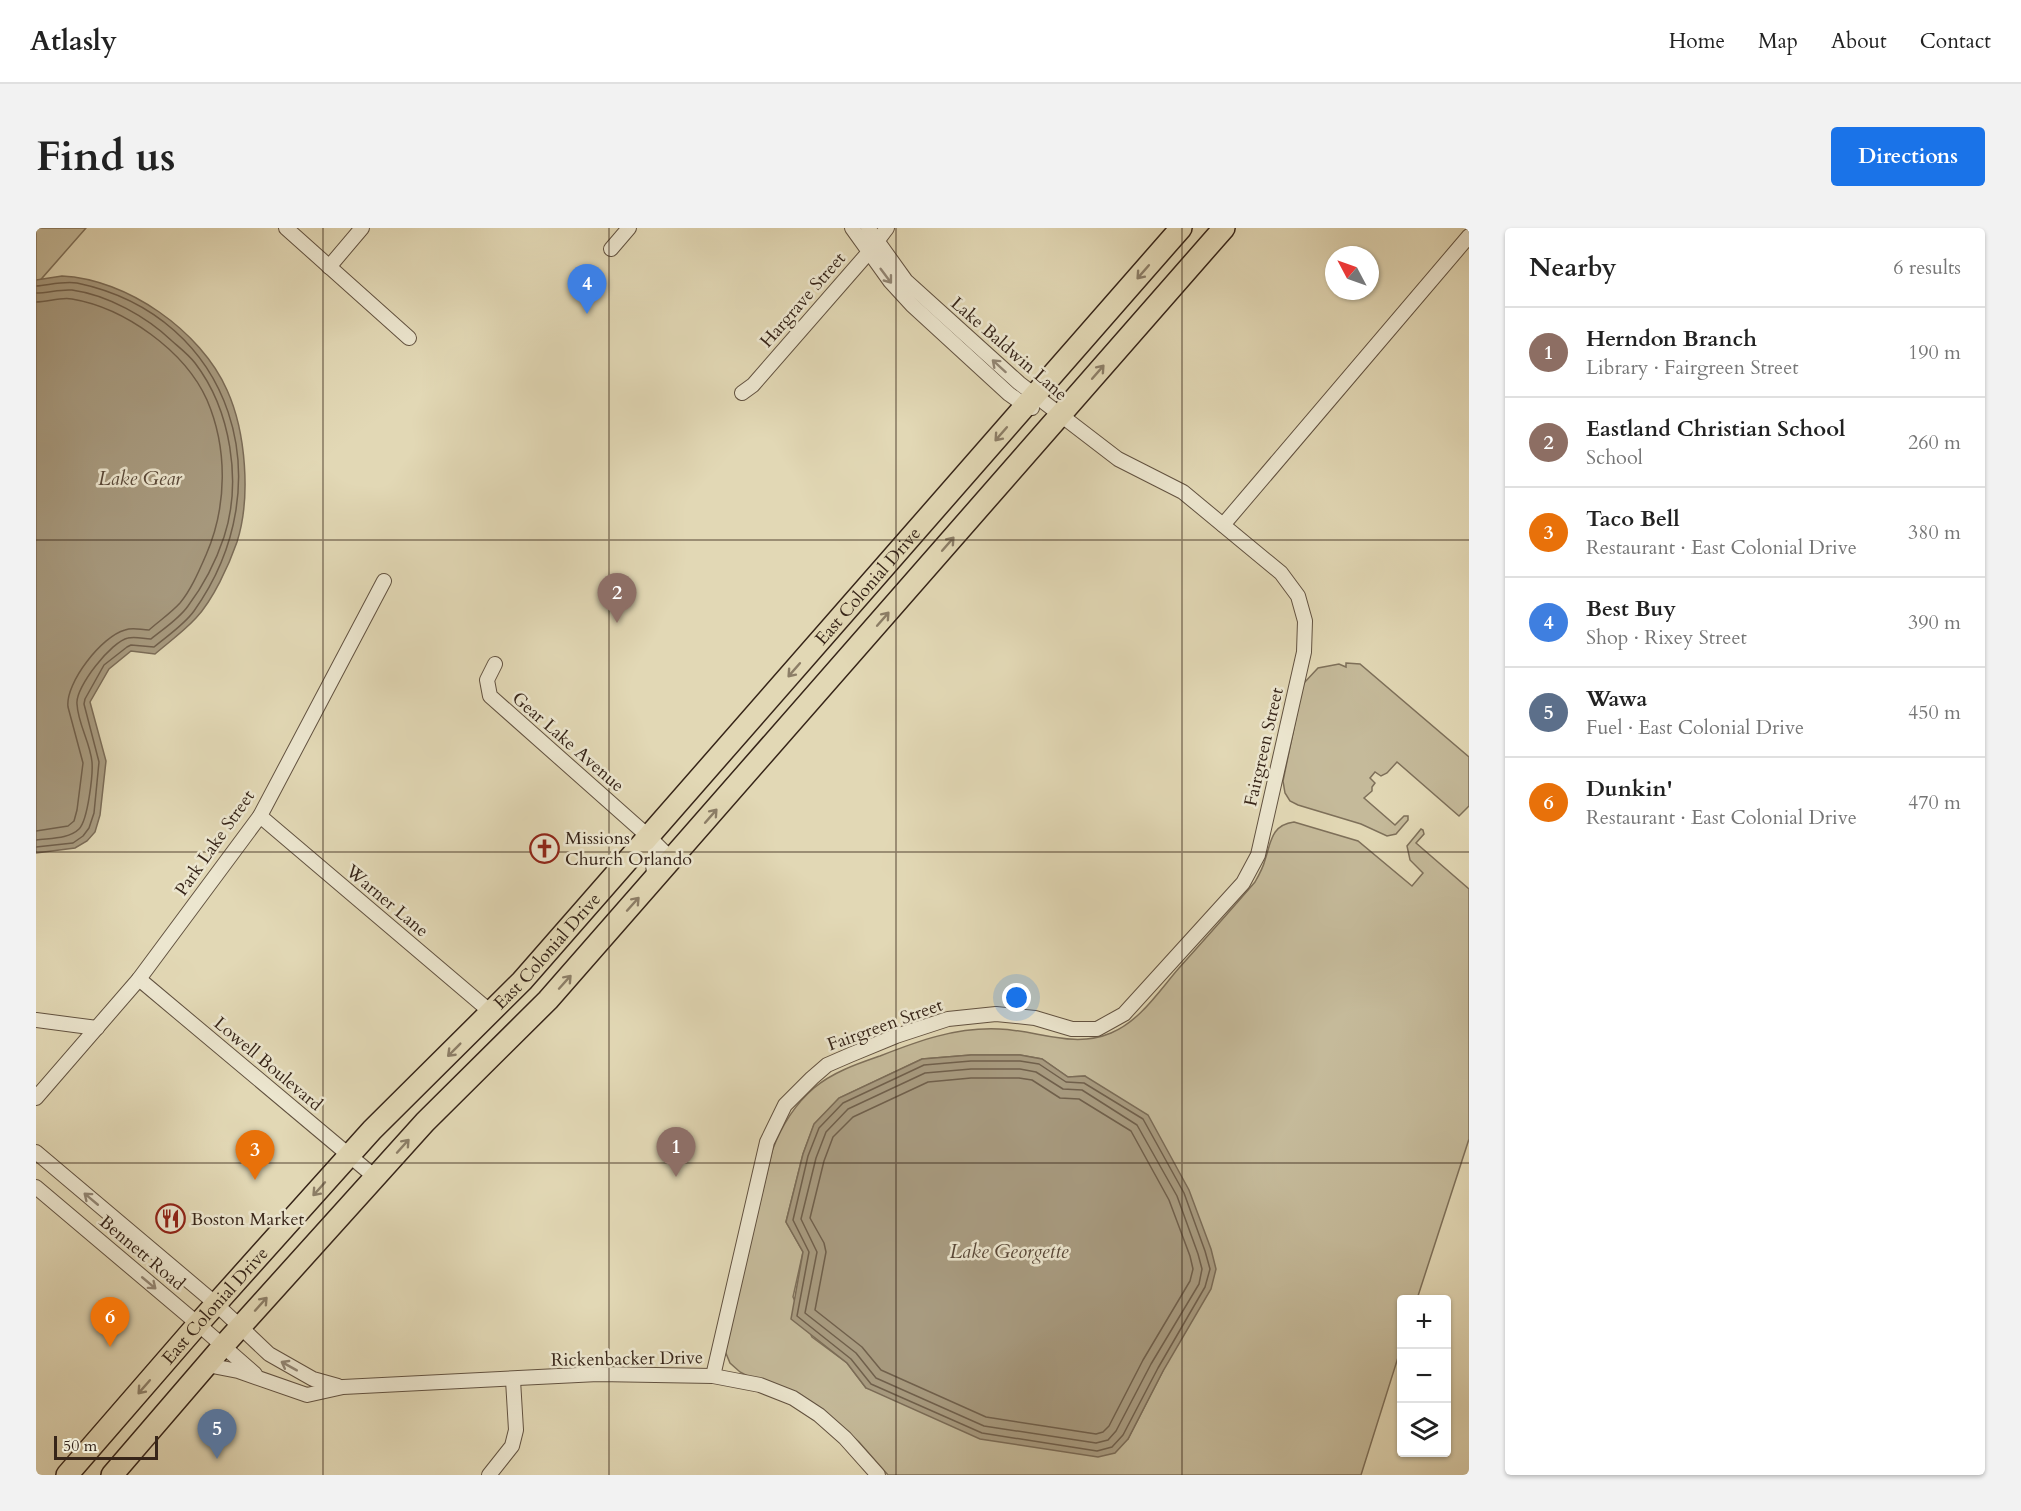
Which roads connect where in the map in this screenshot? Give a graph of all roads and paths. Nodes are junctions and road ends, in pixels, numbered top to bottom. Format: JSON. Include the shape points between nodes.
{"nodes":[{"id":1,"x":286,"y":228,"type":"edge"},
{"id":2,"x":363,"y":228,"type":"edge"},
{"id":3,"x":629,"y":228,"type":"edge"},
{"id":4,"x":852,"y":228,"type":"edge"},
{"id":5,"x":868,"y":228,"type":"edge"},
{"id":6,"x":887,"y":228,"type":"edge"},
{"id":7,"x":1181,"y":228,"type":"edge"},
{"id":8,"x":1224,"y":228,"type":"edge"},
{"id":9,"x":1469,"y":236,"type":"edge"},
{"id":10,"x":873,"y":247,"type":"junction"},
{"id":11,"x":611,"y":249,"type":"dead end"},
{"id":12,"x":329,"y":267,"type":"junction"},
{"id":13,"x":409,"y":338,"type":"dead end"},
{"id":14,"x":742,"y":393,"type":"dead end"},
{"id":15,"x":1030,"y":401,"type":"junction"},
{"id":16,"x":1060,"y":416,"type":"junction"},
{"id":17,"x":1223,"y":525,"type":"junction"},
{"id":18,"x":384,"y":581,"type":"dead end"},
{"id":19,"x":832,"y":627,"type":"junction"},
{"id":20,"x":495,"y":664,"type":"dead end"},
{"id":21,"x":820,"y":691,"type":"junction"},
{"id":22,"x":260,"y":816,"type":"junction"},
{"id":23,"x":649,"y":837,"type":"junction"},
{"id":24,"x":672,"y":860,"type":"junction"},
{"id":25,"x":655,"y":879,"type":"junction"},
{"id":26,"x":139,"y":979,"type":"junction"},
{"id":27,"x":522,"y":981,"type":"junction"},
{"id":28,"x":492,"y":1013,"type":"junction"},
{"id":29,"x":36,"y":1020,"type":"edge"},
{"id":30,"x":97,"y":1028,"type":"junction"},
{"id":31,"x":509,"y":1040,"type":"junction"},
{"id":32,"x":469,"y":1078,"type":"junction"},
{"id":33,"x":36,"y":1098,"type":"edge"},
{"id":34,"x":36,"y":1152,"type":"edge"},
{"id":35,"x":349,"y":1156,"type":"junction"},
{"id":36,"x":375,"y":1177,"type":"junction"},
{"id":37,"x":36,"y":1187,"type":"edge"},
{"id":38,"x":216,"y":1304,"type":"junction"},
{"id":39,"x":198,"y":1324,"type":"junction"},
{"id":40,"x":240,"y":1328,"type":"junction"},
{"id":41,"x":223,"y":1346,"type":"junction"},
{"id":42,"x":207,"y":1365,"type":"junction"},
{"id":43,"x":713,"y":1376,"type":"junction"},
{"id":44,"x":259,"y":1378,"type":"junction"},
{"id":45,"x":513,"y":1380,"type":"junction"},
{"id":46,"x":343,"y":1387,"type":"junction"},
{"id":47,"x":67,"y":1475,"type":"edge"},
{"id":48,"x":112,"y":1475,"type":"edge"},
{"id":49,"x":489,"y":1475,"type":"edge"},
{"id":50,"x":878,"y":1475,"type":"edge"}],
"edges":[{"from":1,"to":12,"type":"street"},
{"from":2,"to":12,"type":"street"},
{"from":3,"to":11,"type":"street"},
{"from":4,"to":10,"type":"street","name":"Lake Baldwin Lane"},
{"from":5,"to":10,"type":"street","name":"Lake Baldwin Lane"},
{"from":6,"to":10,"type":"street","name":"Hargrave Street"},
{"from":7,"to":15,"type":"highway","name":"East Colonial Drive","one_way":true},
{"from":16,"to":8,"type":"highway","name":"East Colonial Drive","one_way":true},
{"from":9,"to":17,"type":"street"},
{"from":10,"to":14,"type":"street","name":"Hargrave Street"},
{"from":10,"to":15,"type":"street","name":"Lake Baldwin Lane"},
{"from":12,"to":13,"type":"street"},
{"from":15,"to":16,"type":"street","name":"Lake Baldwin Lane"},
{"from":15,"to":19,"type":"highway","name":"East Colonial Drive","one_way":true},
{"from":16,"to":17,"type":"street","name":"Lake Baldwin Lane","via":[[1118,459],[1183,492]]},
{"from":21,"to":16,"type":"highway","name":"East Colonial Drive","one_way":true},
{"from":17,"to":43,"type":"street","name":"Fairgreen Street","via":[[1281,573],[1298,596],[1305,621],[1304,652],[1258,855],[1243,883],[1124,1014],[1097,1029],[1072,1029],[1035,1018],[996,1014],[948,1019],[827,1065],[812,1078],[785,1105],[767,1142]]},
{"from":18,"to":22,"type":"street","name":"Park Lake Street"},
{"from":19,"to":21,"type":"highway","via":[[833,655]]},
{"from":19,"to":23,"type":"highway","name":"East Colonial Drive","one_way":true},
{"from":20,"to":23,"type":"street","name":"Gear Lake Avenue","via":[[487,686],[490,696]]},
{"from":24,"to":21,"type":"highway","name":"East Colonial Drive","one_way":true},
{"from":22,"to":26,"type":"street","name":"Park Lake Street"},
{"from":22,"to":28,"type":"street","name":"Warner Lane"},
{"from":23,"to":24,"type":"street","name":"Gear Lake Avenue"},
{"from":23,"to":25,"type":"street"},
{"from":23,"to":27,"type":"highway","name":"East Colonial Drive"},
{"from":24,"to":25,"type":"highway","name":"East Colonial Drive"},
{"from":31,"to":25,"type":"highway","name":"East Colonial Drive","one_way":true},
{"from":26,"to":30,"type":"street","name":"Park Lake Street"},
{"from":26,"to":35,"type":"street","name":"Lowell Boulevard"},
{"from":27,"to":28,"type":"highway","name":"East Colonial Drive"},
{"from":27,"to":31,"type":"highway","via":[[508,1014]]},
{"from":28,"to":32,"type":"highway","via":[[491,1034]]},
{"from":28,"to":35,"type":"highway","name":"East Colonial Drive","one_way":true},
{"from":29,"to":30,"type":"street"},
{"from":30,"to":33,"type":"street","name":"Park Lake Street"},
{"from":31,"to":32,"type":"highway","name":"East Colonial Drive"},
{"from":36,"to":32,"type":"highway","name":"East Colonial Drive","one_way":true},
{"from":38,"to":34,"type":"street","name":"Bennett Road","one_way":true},
{"from":35,"to":36,"type":"street","name":"Lowell Boulevard"},
{"from":35,"to":38,"type":"highway","name":"East Colonial Drive","one_way":true},
{"from":40,"to":36,"type":"highway","name":"East Colonial Drive","one_way":true},
{"from":37,"to":39,"type":"street","name":"Bennett Road","one_way":true},
{"from":38,"to":39,"type":"highway","name":"East Colonial Drive"},
{"from":38,"to":40,"type":"street","name":"Bennett Road"},
{"from":39,"to":41,"type":"street","name":"Bennett Road"},
{"from":39,"to":47,"type":"highway","name":"East Colonial Drive","one_way":true},
{"from":40,"to":41,"type":"highway","name":"East Colonial Drive"},
{"from":46,"to":40,"type":"street","name":"Rickenbacker Drive","one_way":true,"via":[[313,1379],[286,1365]]},
{"from":41,"to":42,"type":"highway","name":"East Colonial Drive"},
{"from":41,"to":44,"type":"street","name":"Rickenbacker Drive"},
{"from":42,"to":44,"type":"street","name":"Rickenbacker Drive"},
{"from":42,"to":48,"type":"highway","name":"East Colonial Drive"},
{"from":43,"to":45,"type":"street","name":"Rickenbacker Drive","via":[[598,1374]]},
{"from":43,"to":50,"type":"street","name":"Rickenbacker Drive","via":[[760,1385],[793,1398],[845,1438]]},
{"from":44,"to":46,"type":"street","name":"Rickenbacker Drive","via":[[307,1395]]},
{"from":45,"to":46,"type":"street","name":"Rickenbacker Drive"},
{"from":45,"to":49,"type":"street","via":[[516,1430],[512,1446]]}]}
